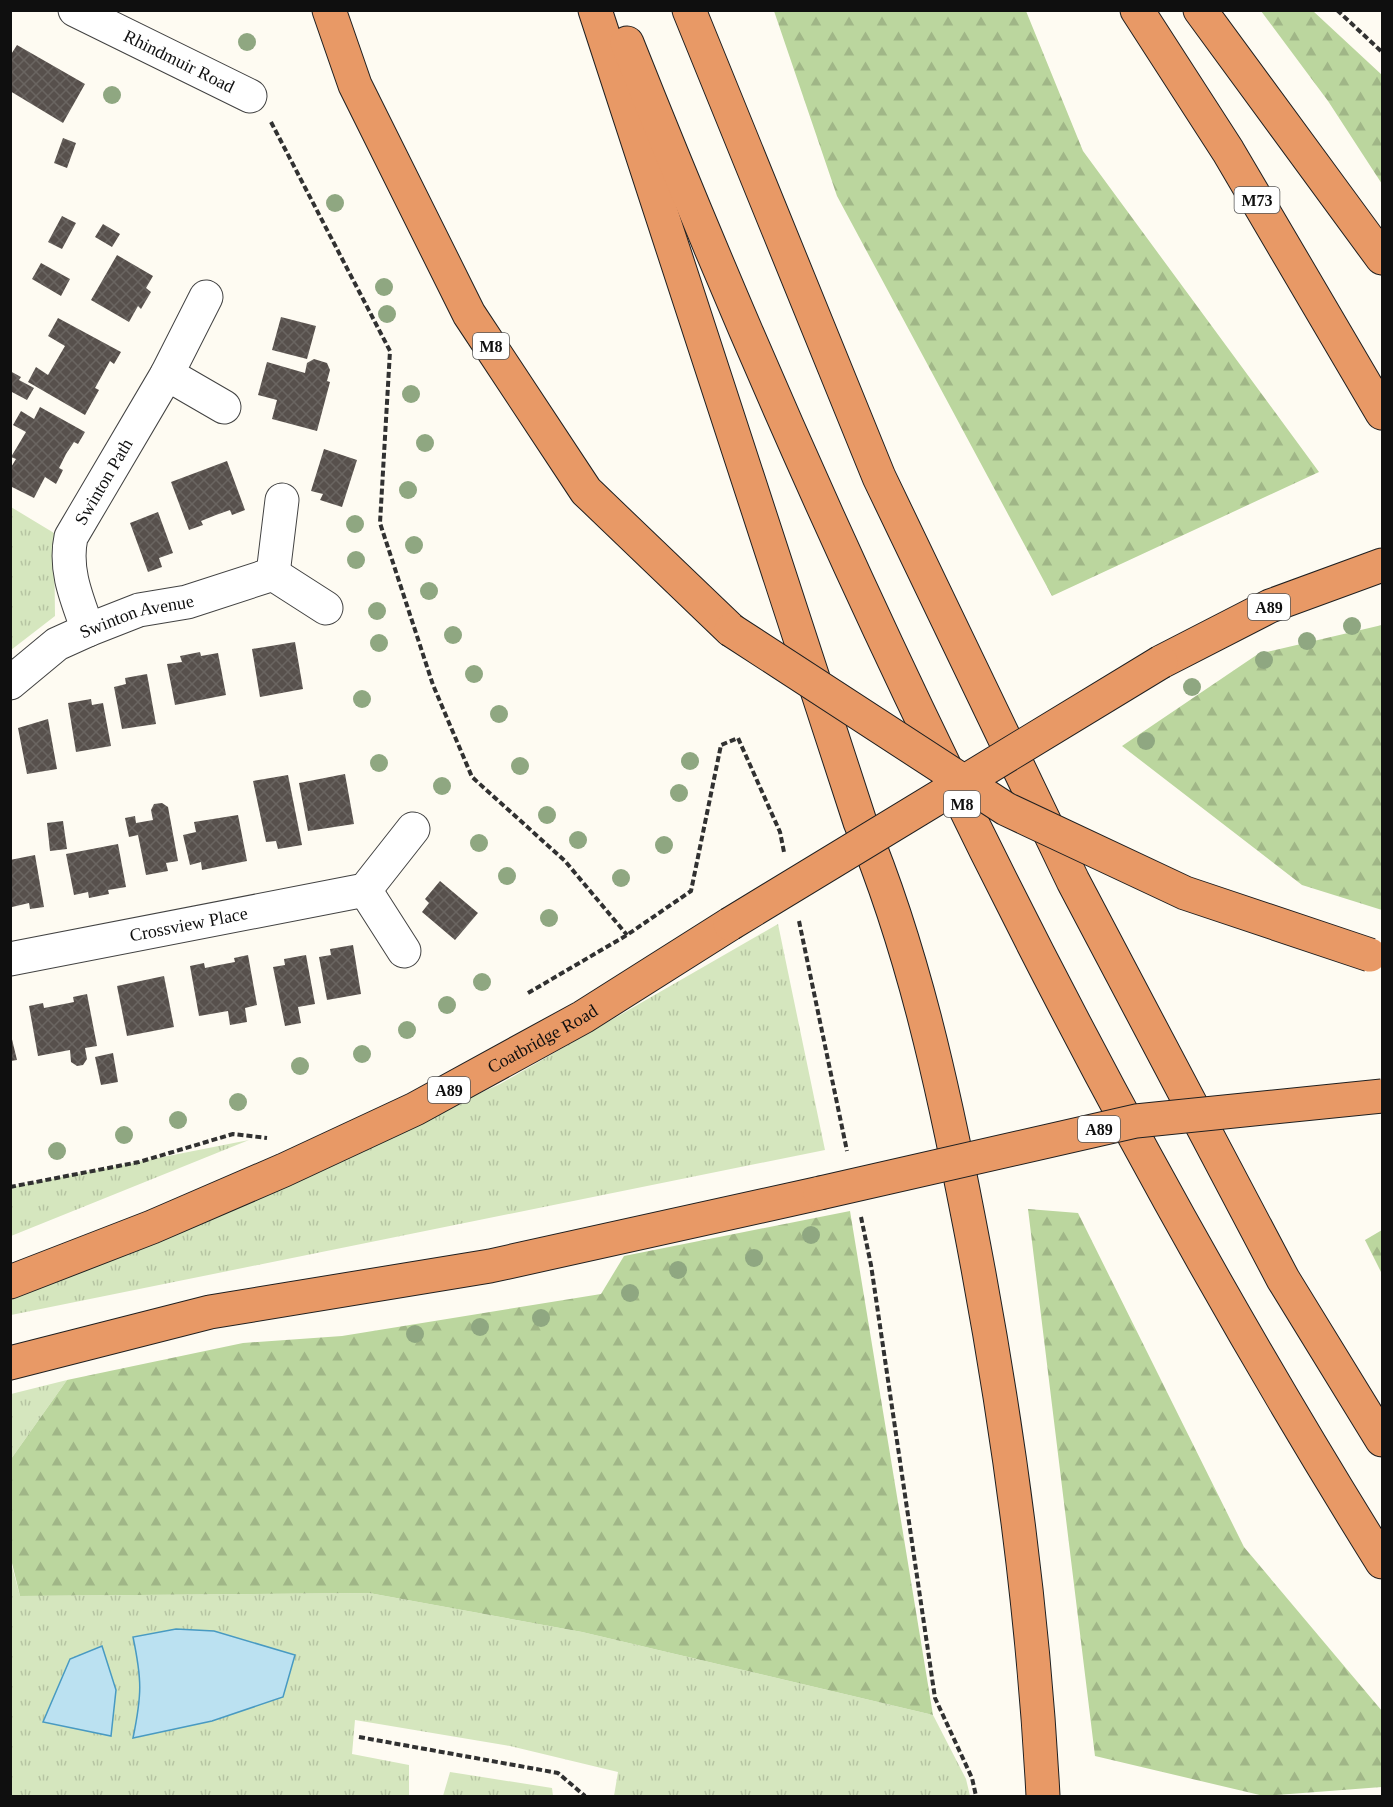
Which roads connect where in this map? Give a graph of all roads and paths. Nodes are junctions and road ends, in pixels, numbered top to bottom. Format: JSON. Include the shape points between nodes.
{"nodes":[{"id":1,"x":75,"y":10,"type":"edge"},
{"id":2,"x":329,"y":10,"type":"edge"},
{"id":3,"x":595,"y":10,"type":"edge"},
{"id":4,"x":614,"y":10,"type":"edge"},
{"id":5,"x":688,"y":10,"type":"edge"},
{"id":6,"x":1137,"y":10,"type":"edge"},
{"id":7,"x":1200,"y":10,"type":"edge"},
{"id":8,"x":1337,"y":10,"type":"edge"},
{"id":9,"x":1383,"y":52,"type":"edge"},
{"id":10,"x":250,"y":96,"type":"joint"},
{"id":11,"x":1383,"y":258,"type":"edge"},
{"id":12,"x":206,"y":297,"type":"dead end"},
{"id":13,"x":167,"y":374,"type":"junction"},
{"id":14,"x":1377,"y":404,"type":"edge"},
{"id":15,"x":224,"y":407,"type":"dead end"},
{"id":16,"x":282,"y":500,"type":"dead end"},
{"id":17,"x":1383,"y":565,"type":"edge"},
{"id":18,"x":273,"y":574,"type":"junction"},
{"id":19,"x":326,"y":608,"type":"dead end"},
{"id":20,"x":88,"y":630,"type":"junction"},
{"id":21,"x":10,"y":683,"type":"edge"},
{"id":22,"x":413,"y":829,"type":"dead end"},
{"id":23,"x":365,"y":890,"type":"junction"},
{"id":24,"x":691,"y":891,"type":"dead end"},
{"id":25,"x":627,"y":935,"type":"junction"},
{"id":26,"x":404,"y":951,"type":"dead end"},
{"id":27,"x":1376,"y":957,"type":"edge"},
{"id":28,"x":10,"y":959,"type":"edge"},
{"id":29,"x":528,"y":993,"type":"dead end"},
{"id":30,"x":1383,"y":1096,"type":"edge"},
{"id":31,"x":267,"y":1138,"type":"dead end"},
{"id":32,"x":10,"y":1187,"type":"edge"},
{"id":33,"x":10,"y":1282,"type":"edge"},
{"id":34,"x":10,"y":1363,"type":"edge"},
{"id":35,"x":1383,"y":1440,"type":"edge"},
{"id":36,"x":1383,"y":1562,"type":"edge"},
{"id":37,"x":359,"y":1737,"type":"dead end"},
{"id":38,"x":585,"y":1797,"type":"edge"},
{"id":39,"x":1043,"y":1797,"type":"edge"}],
"edges":[{"from":1,"to":10,"type":"street","name":"Rhindmuir Road"},
{"from":2,"to":27,"type":"highway","number":"M8","bridge":true,"via":[[355,85],[470,314],[586,491],[731,630],[1006,808],[1185,893]]},
{"from":3,"to":39,"type":"highway","via":[[860,822],[887,889],[945,1096],[993,1346],[1011,1470],[1037,1699]]},
{"from":4,"to":36,"type":"highway","number":"M8","via":[[774,400],[987,855],[1089,1053],[1199,1251]]},
{"from":5,"to":35,"type":"highway","via":[[879,477],[1073,881],[1283,1279]]},
{"from":6,"to":14,"type":"highway","number":"M73","via":[[1228,151]]},
{"from":7,"to":11,"type":"highway"},
{"from":8,"to":9,"type":"path"},
{"from":10,"to":25,"type":"path","via":[[272,122],[390,351],[380,523],[433,685],[472,777],[565,861]]},
{"from":12,"to":13,"type":"street","name":"Swinton Path"},
{"from":13,"to":15,"type":"street"},
{"from":13,"to":20,"type":"street","name":"Swinton Path","via":[[71,537],[69,570]]},
{"from":16,"to":18,"type":"street"},
{"from":17,"to":33,"type":"highway","name":"Coatbridge Road","number":"A89","bridge":true,"via":[[1270,606],[1161,662],[583,1017],[414,1109],[152,1227]]},
{"from":18,"to":19,"type":"street"},
{"from":18,"to":20,"type":"street","name":"Swinton Avenue","via":[[187,602],[139,610]]},
{"from":20,"to":21,"type":"street","name":"Swinton Avenue","via":[[57,644]]},
{"from":22,"to":23,"type":"street"},
{"from":23,"to":26,"type":"street"},
{"from":23,"to":28,"type":"street","name":"Crossview Place"},
{"from":24,"to":25,"type":"path"},
{"from":25,"to":29,"type":"path"},
{"from":30,"to":34,"type":"highway","number":"A89","bridge":true,"via":[[1136,1121],[490,1266],[210,1312]]},
{"from":31,"to":32,"type":"path","via":[[233,1134],[140,1162]]},
{"from":37,"to":38,"type":"path","via":[[558,1773]]}]}
